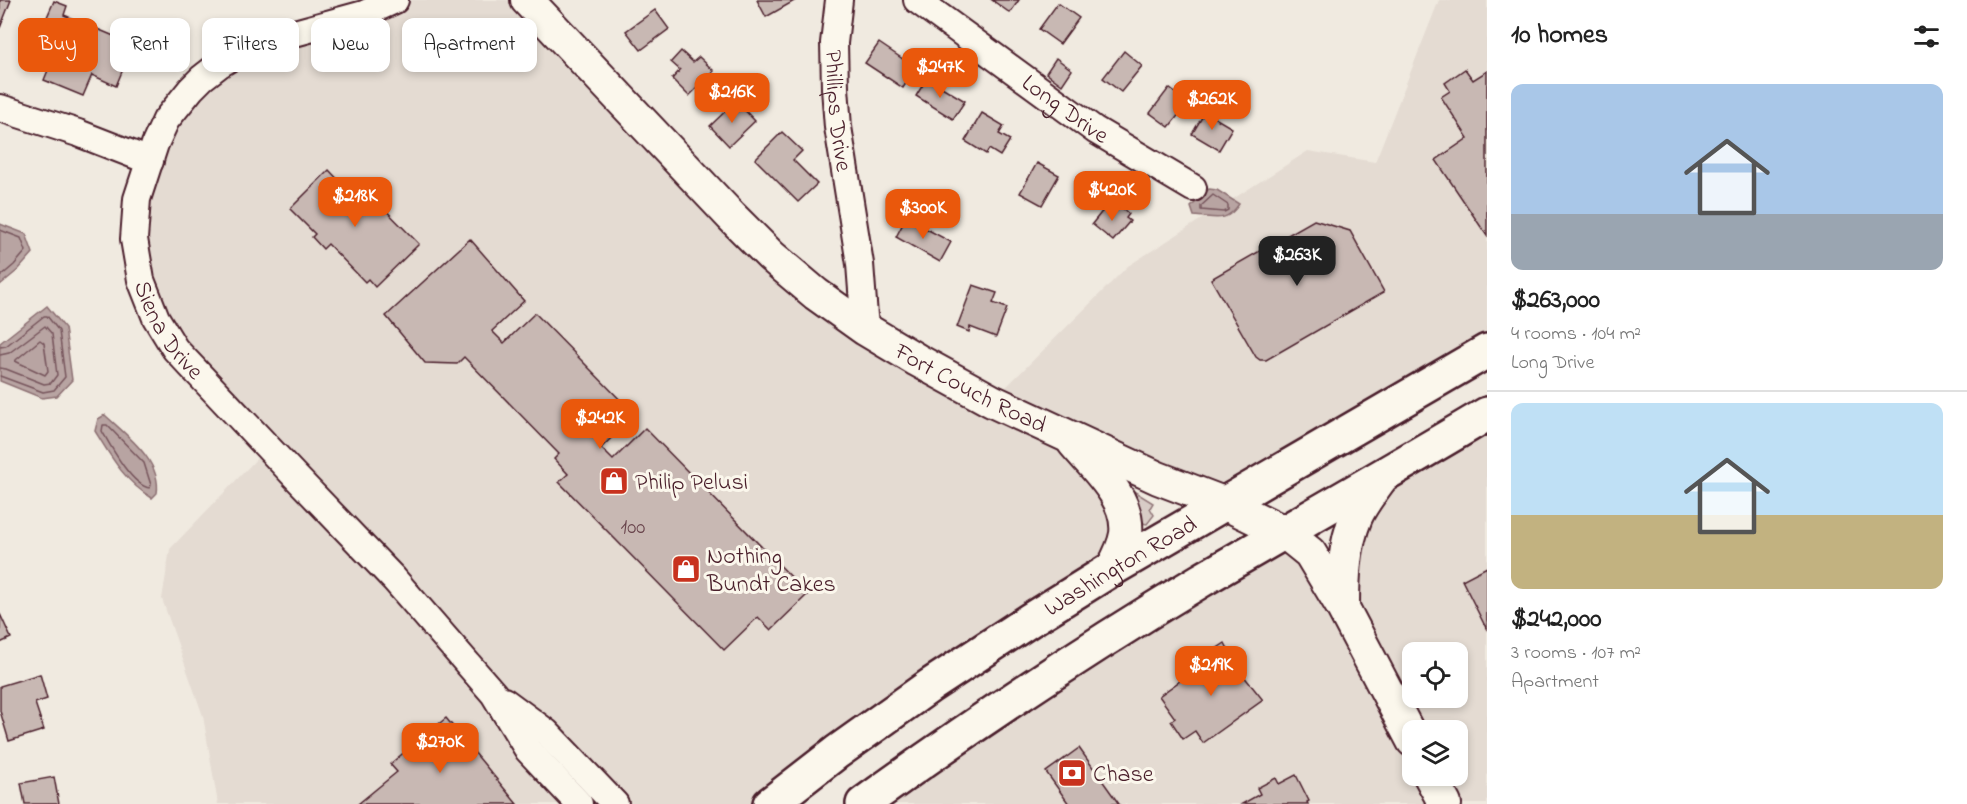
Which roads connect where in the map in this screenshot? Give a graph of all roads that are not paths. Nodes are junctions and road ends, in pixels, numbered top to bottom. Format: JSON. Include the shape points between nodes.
{"nodes":[{"id":1,"x":395,"y":0,"type":"edge"},
{"id":2,"x":527,"y":0,"type":"edge"},
{"id":3,"x":839,"y":0,"type":"edge"},
{"id":4,"x":917,"y":0,"type":"edge"},
{"id":5,"x":0,"y":108,"type":"edge"},
{"id":6,"x":150,"y":161,"type":"junction"},
{"id":7,"x":1193,"y":188,"type":"dead end"},
{"id":8,"x":865,"y":328,"type":"junction"},
{"id":9,"x":1487,"y":351,"type":"edge"},
{"id":10,"x":1487,"y":414,"type":"edge"},
{"id":11,"x":1070,"y":438,"type":"junction"},
{"id":12,"x":1382,"y":477,"type":"junction"},
{"id":13,"x":1226,"y":504,"type":"junction"},
{"id":14,"x":1284,"y":532,"type":"junction"},
{"id":15,"x":1112,"y":569,"type":"junction"},
{"id":16,"x":1343,"y":608,"type":"junction"},
{"id":17,"x":494,"y":694,"type":"junction"},
{"id":18,"x":1402,"y":720,"type":"edge"},
{"id":19,"x":1435,"y":786,"type":"edge"},
{"id":20,"x":615,"y":803,"type":"edge"},
{"id":21,"x":579,"y":804,"type":"edge"},
{"id":22,"x":770,"y":804,"type":"edge"},
{"id":23,"x":863,"y":804,"type":"edge"},
{"id":24,"x":1445,"y":804,"type":"edge"}],
"edges":[{"from":1,"to":6,"type":"street","name":"Siena Drive","via":[[363,14],[258,43],[220,64],[178,103],[166,120]]},
{"from":2,"to":8,"type":"street","name":"Fort Couch Road","via":[[771,256]]},
{"from":3,"to":8,"type":"street","name":"Phillips Drive","via":[[834,43],[838,127],[860,264]]},
{"from":4,"to":7,"type":"street","name":"Long Drive","via":[[1095,130]]},
{"from":5,"to":6,"type":"street","via":[[78,132]]},
{"from":6,"to":17,"type":"street","name":"Siena Drive","via":[[137,199],[134,239],[144,289],[165,334],[187,362],[394,579]]},
{"from":8,"to":11,"type":"street","name":"Fort Couch Road","via":[[992,401]]},
{"from":9,"to":13,"type":"main road","name":"Washington Road"},
{"from":10,"to":12,"type":"main road"},
{"from":11,"to":13,"type":"street","name":"Fort Couch Road"},
{"from":11,"to":15,"type":"street","via":[[1118,496],[1125,517],[1126,534]]},
{"from":12,"to":14,"type":"main road"},
{"from":12,"to":16,"type":"street","via":[[1356,517],[1349,538],[1344,561]]},
{"from":13,"to":14,"type":"street","name":"Fort Couch Road"},
{"from":13,"to":15,"type":"main road","name":"Washington Road"},
{"from":14,"to":16,"type":"street","name":"Fort Couch Road","via":[[1310,553]]},
{"from":14,"to":23,"type":"main road","via":[[998,709]]},
{"from":15,"to":22,"type":"main road","name":"Washington Road","via":[[931,685]]},
{"from":16,"to":18,"type":"street","name":"Fort Couch Road"},
{"from":17,"to":20,"type":"street","name":"Siena Drive","via":[[546,732]]},
{"from":17,"to":21,"type":"street","name":"Siena Drive","via":[[528,750]]},
{"from":19,"to":24,"type":"street"}]}
